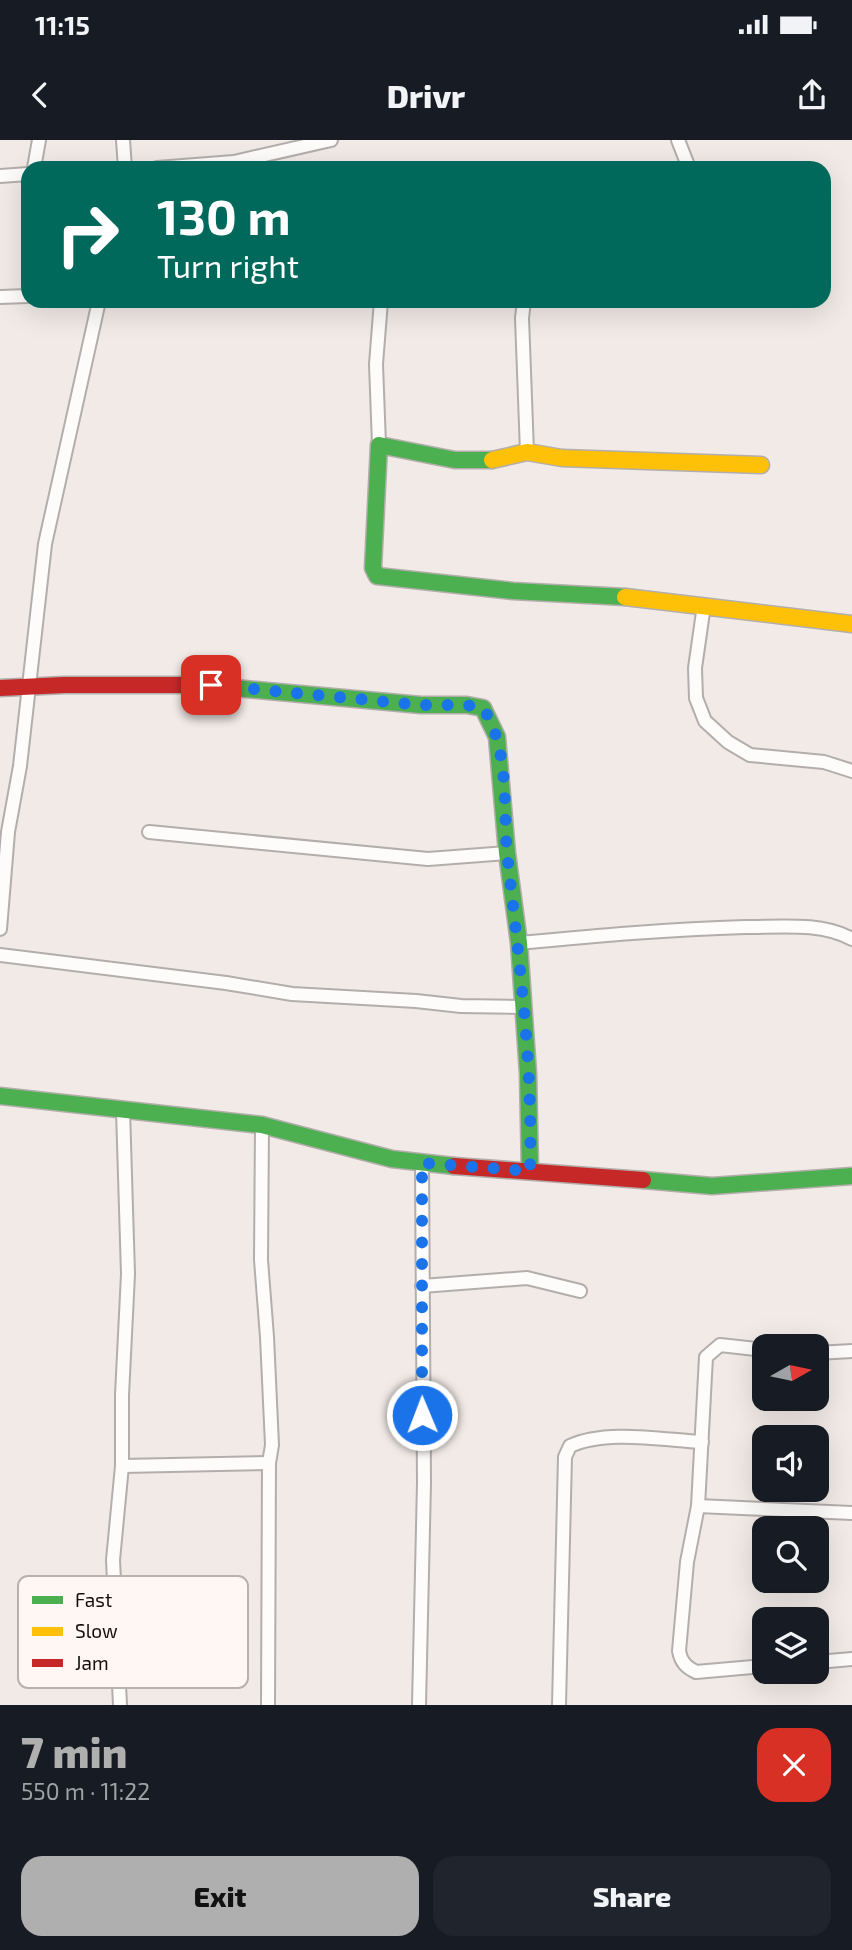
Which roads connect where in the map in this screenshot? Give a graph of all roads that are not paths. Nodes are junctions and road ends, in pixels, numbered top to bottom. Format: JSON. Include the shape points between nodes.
{"nodes":[{"id":1,"x":39,"y":140,"type":"edge"},
{"id":2,"x":123,"y":140,"type":"edge"},
{"id":3,"x":331,"y":140,"type":"edge"},
{"id":4,"x":678,"y":140,"type":"edge"},
{"id":5,"x":35,"y":161,"type":"edge"},
{"id":6,"x":124,"y":161,"type":"edge"},
{"id":7,"x":260,"y":161,"type":"edge"},
{"id":8,"x":686,"y":161,"type":"edge"},
{"id":9,"x":21,"y":174,"type":"edge"},
{"id":10,"x":0,"y":176,"type":"edge"},
{"id":11,"x":21,"y":296,"type":"edge"},
{"id":12,"x":0,"y":297,"type":"edge"},
{"id":13,"x":97,"y":308,"type":"edge"},
{"id":14,"x":380,"y":308,"type":"edge"},
{"id":15,"x":523,"y":308,"type":"edge"},
{"id":16,"x":379,"y":445,"type":"junction"},
{"id":17,"x":527,"y":452,"type":"junction"},
{"id":18,"x":761,"y":465,"type":"dead end"},
{"id":19,"x":704,"y":605,"type":"junction"},
{"id":20,"x":852,"y":624,"type":"edge"},
{"id":21,"x":27,"y":687,"type":"junction"},
{"id":22,"x":0,"y":688,"type":"edge"},
{"id":23,"x":852,"y":771,"type":"edge"},
{"id":24,"x":4,"y":831,"type":"edge"},
{"id":25,"x":149,"y":832,"type":"dead end"},
{"id":26,"x":507,"y":853,"type":"junction"},
{"id":27,"x":0,"y":929,"type":"edge"},
{"id":28,"x":852,"y":939,"type":"edge"},
{"id":29,"x":519,"y":943,"type":"junction"},
{"id":30,"x":0,"y":955,"type":"edge"},
{"id":31,"x":522,"y":1007,"type":"junction"},
{"id":32,"x":0,"y":1096,"type":"edge"},
{"id":33,"x":123,"y":1110,"type":"junction"},
{"id":34,"x":262,"y":1125,"type":"junction"},
{"id":35,"x":422,"y":1163,"type":"junction"},
{"id":36,"x":530,"y":1171,"type":"junction"},
{"id":37,"x":852,"y":1176,"type":"edge"},
{"id":38,"x":422,"y":1286,"type":"junction"},
{"id":39,"x":580,"y":1291,"type":"dead end"},
{"id":40,"x":752,"y":1349,"type":"edge"},
{"id":41,"x":852,"y":1351,"type":"edge"},
{"id":42,"x":830,"y":1352,"type":"edge"},
{"id":43,"x":702,"y":1442,"type":"junction"},
{"id":44,"x":269,"y":1463,"type":"junction"},
{"id":45,"x":122,"y":1466,"type":"junction"},
{"id":46,"x":698,"y":1506,"type":"junction"},
{"id":47,"x":852,"y":1513,"type":"edge"},
{"id":48,"x":114,"y":1576,"type":"edge"},
{"id":49,"x":852,"y":1659,"type":"edge"},
{"id":50,"x":829,"y":1661,"type":"edge"},
{"id":51,"x":752,"y":1667,"type":"edge"},
{"id":52,"x":268,"y":1705,"type":"edge"},
{"id":53,"x":419,"y":1705,"type":"edge"},
{"id":54,"x":559,"y":1705,"type":"edge"}],
"edges":[{"from":1,"to":5,"type":"street"},
{"from":2,"to":6,"type":"street"},
{"from":3,"to":7,"type":"street"},
{"from":4,"to":8,"type":"street"},
{"from":9,"to":10,"type":"street"},
{"from":11,"to":12,"type":"street"},
{"from":13,"to":21,"type":"street","via":[[45,544]]},
{"from":14,"to":16,"type":"street","via":[[376,364]]},
{"from":15,"to":17,"type":"street"},
{"from":16,"to":17,"type":"street","via":[[454,460],[486,461]]},
{"from":16,"to":19,"type":"street","via":[[373,553],[377,576]]},
{"from":17,"to":18,"type":"street","via":[[562,458]]},
{"from":19,"to":20,"type":"street"},
{"from":19,"to":23,"type":"street","via":[[695,698],[705,721],[750,755],[824,762]]},
{"from":21,"to":22,"type":"street"},
{"from":21,"to":24,"type":"street","via":[[20,766]]},
{"from":21,"to":26,"type":"street","via":[[211,685],[483,708],[497,737]]},
{"from":24,"to":27,"type":"street"},
{"from":25,"to":26,"type":"street","via":[[428,859]]},
{"from":26,"to":29,"type":"street"},
{"from":28,"to":29,"type":"street","via":[[823,930],[780,927],[654,931]]},
{"from":29,"to":31,"type":"street"},
{"from":30,"to":31,"type":"street","via":[[292,994]]},
{"from":31,"to":36,"type":"street"},
{"from":32,"to":33,"type":"street"},
{"from":33,"to":34,"type":"street"},
{"from":33,"to":45,"type":"street","via":[[128,1274]]},
{"from":34,"to":35,"type":"street"},
{"from":34,"to":44,"type":"street","via":[[261,1260]]},
{"from":35,"to":36,"type":"street"},
{"from":35,"to":38,"type":"street"},
{"from":36,"to":37,"type":"street","via":[[712,1186]]},
{"from":38,"to":39,"type":"street","via":[[527,1278]]},
{"from":38,"to":53,"type":"street"},
{"from":40,"to":43,"type":"street","via":[[720,1345],[706,1357]]},
{"from":41,"to":42,"type":"street"},
{"from":43,"to":46,"type":"street"},
{"from":43,"to":54,"type":"street","via":[[612,1437],[570,1446],[565,1457]]},
{"from":44,"to":45,"type":"street"},
{"from":44,"to":52,"type":"street"},
{"from":45,"to":48,"type":"street"},
{"from":46,"to":47,"type":"street"},
{"from":46,"to":51,"type":"street","via":[[687,1562],[680,1659],[696,1672]]},
{"from":49,"to":50,"type":"street"}]}
